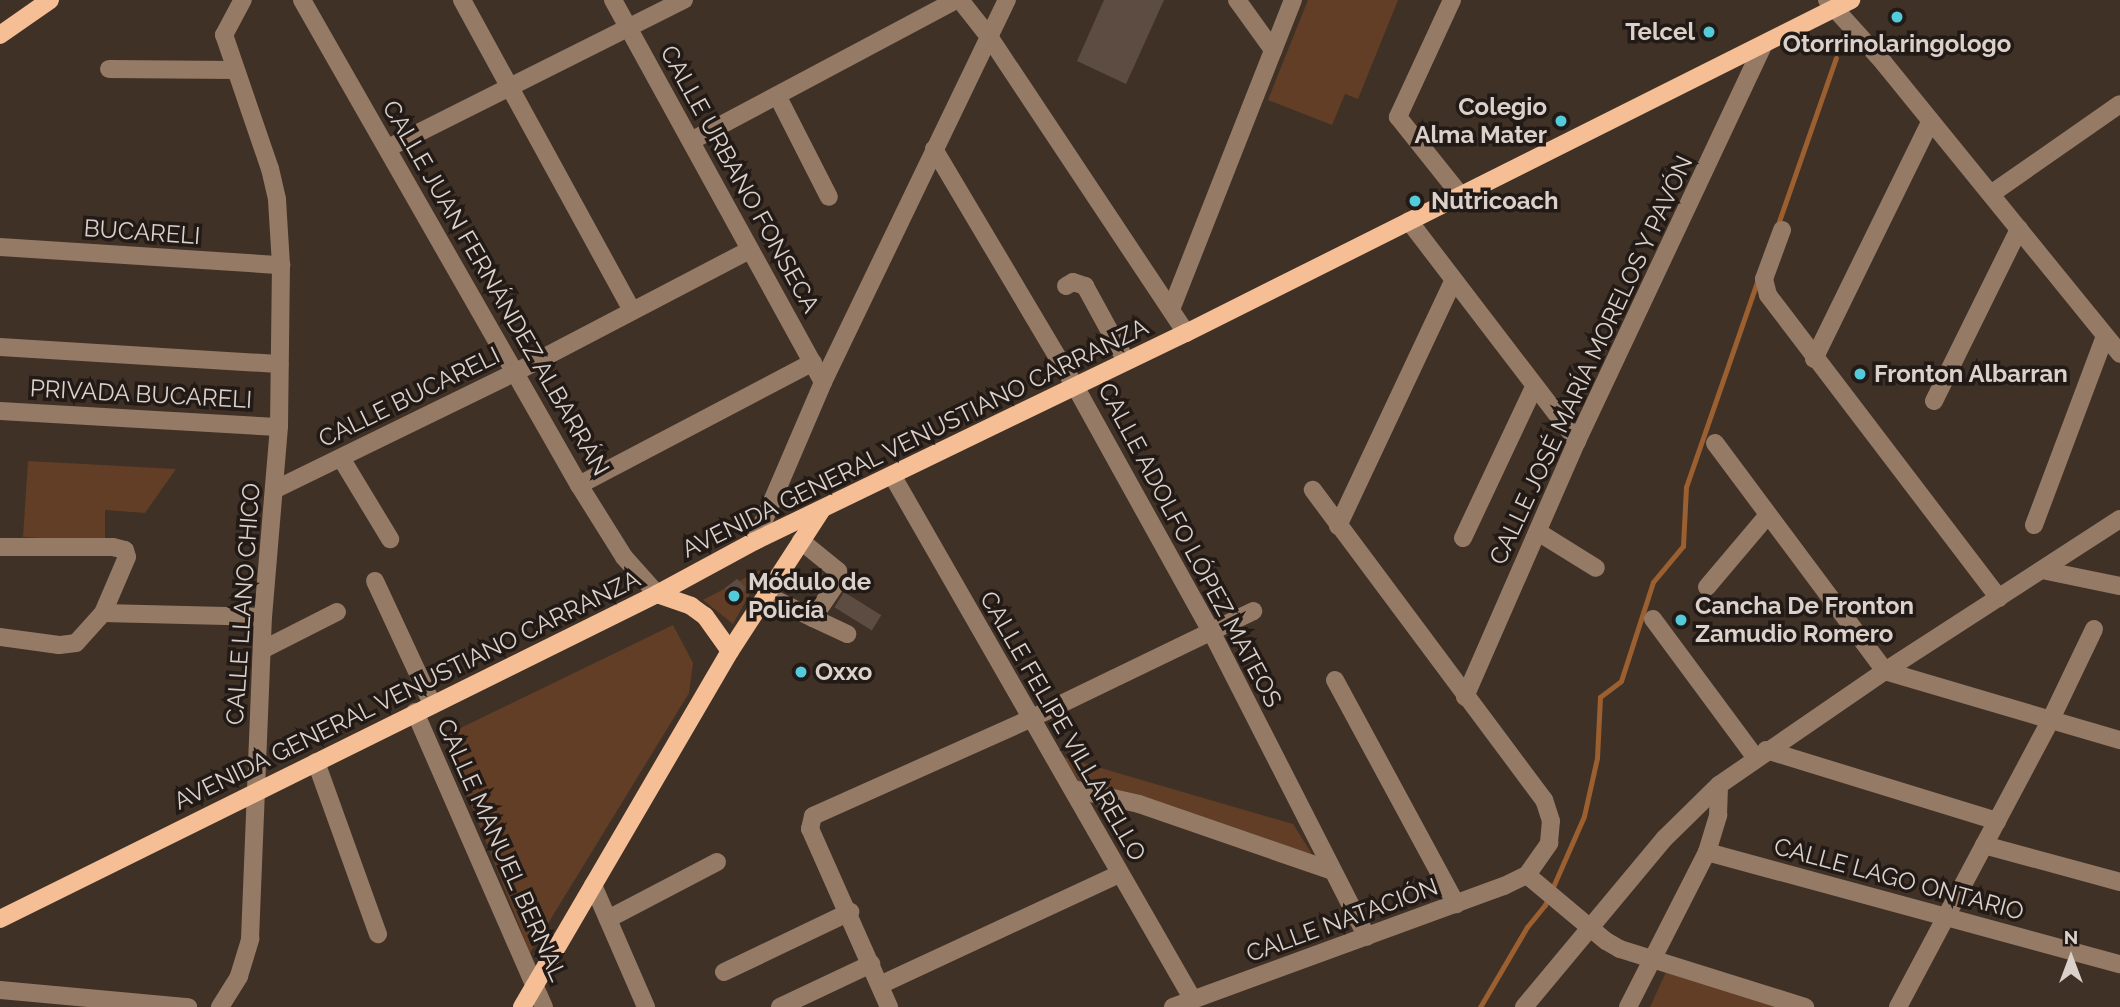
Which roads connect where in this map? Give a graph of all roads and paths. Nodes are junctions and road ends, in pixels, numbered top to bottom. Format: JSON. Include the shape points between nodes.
{"nodes":[{"id":1,"x":50,"y":0,"type":"edge"},
{"id":2,"x":243,"y":0,"type":"edge"},
{"id":3,"x":302,"y":0,"type":"edge"},
{"id":4,"x":462,"y":0,"type":"edge"},
{"id":5,"x":613,"y":0,"type":"edge"},
{"id":6,"x":684,"y":0,"type":"edge"},
{"id":7,"x":958,"y":0,"type":"edge"},
{"id":8,"x":1007,"y":0,"type":"edge"},
{"id":9,"x":1237,"y":0,"type":"edge"},
{"id":10,"x":1293,"y":0,"type":"edge"},
{"id":11,"x":1452,"y":0,"type":"edge"},
{"id":12,"x":1851,"y":0,"type":"edge"},
{"id":13,"x":1830,"y":4,"type":"edge"},
{"id":14,"x":629,"y":29,"type":"junction"},
{"id":15,"x":0,"y":35,"type":"edge"},
{"id":16,"x":990,"y":38,"type":"junction"},
{"id":17,"x":1763,"y":45,"type":"junction"},
{"id":18,"x":1273,"y":50,"type":"junction"},
{"id":19,"x":109,"y":69,"type":"dead end"},
{"id":20,"x":235,"y":70,"type":"junction"},
{"id":21,"x":509,"y":86,"type":"junction"},
{"id":22,"x":778,"y":97,"type":"junction"},
{"id":23,"x":2120,"y":104,"type":"edge"},
{"id":24,"x":1930,"y":122,"type":"junction"},
{"id":25,"x":691,"y":141,"type":"junction"},
{"id":26,"x":388,"y":148,"type":"junction"},
{"id":27,"x":934,"y":149,"type":"junction"},
{"id":28,"x":1991,"y":194,"type":"junction"},
{"id":29,"x":1461,"y":196,"type":"junction"},
{"id":30,"x":829,"y":197,"type":"dead end"},
{"id":31,"x":1409,"y":221,"type":"junction"},
{"id":32,"x":2019,"y":229,"type":"junction"},
{"id":33,"x":1782,"y":230,"type":"dead end"},
{"id":34,"x":0,"y":247,"type":"edge"},
{"id":35,"x":749,"y":250,"type":"junction"},
{"id":36,"x":281,"y":265,"type":"junction"},
{"id":37,"x":1453,"y":282,"type":"junction"},
{"id":38,"x":1066,"y":286,"type":"dead end"},
{"id":39,"x":1171,"y":307,"type":"junction"},
{"id":40,"x":632,"y":310,"type":"junction"},
{"id":41,"x":1186,"y":332,"type":"junction"},
{"id":42,"x":2105,"y":336,"type":"junction"},
{"id":43,"x":0,"y":347,"type":"edge"},
{"id":44,"x":2120,"y":354,"type":"edge"},
{"id":45,"x":1814,"y":359,"type":"junction"},
{"id":46,"x":1126,"y":361,"type":"junction"},
{"id":47,"x":813,"y":362,"type":"junction"},
{"id":48,"x":279,"y":364,"type":"junction"},
{"id":49,"x":516,"y":372,"type":"junction"},
{"id":50,"x":823,"y":382,"type":"junction"},
{"id":51,"x":1075,"y":386,"type":"junction"},
{"id":52,"x":1534,"y":387,"type":"junction"},
{"id":53,"x":1934,"y":401,"type":"dead end"},
{"id":54,"x":0,"y":411,"type":"edge"},
{"id":55,"x":279,"y":427,"type":"junction"},
{"id":56,"x":1577,"y":441,"type":"junction"},
{"id":57,"x":1715,"y":443,"type":"dead end"},
{"id":58,"x":341,"y":458,"type":"junction"},
{"id":59,"x":892,"y":475,"type":"junction"},
{"id":60,"x":579,"y":485,"type":"junction"},
{"id":61,"x":276,"y":489,"type":"junction"},
{"id":62,"x":1312,"y":490,"type":"dead end"},
{"id":63,"x":821,"y":511,"type":"junction"},
{"id":64,"x":1768,"y":516,"type":"junction"},
{"id":65,"x":2120,"y":519,"type":"edge"},
{"id":66,"x":2034,"y":525,"type":"dead end"},
{"id":67,"x":1338,"y":526,"type":"junction"},
{"id":68,"x":1538,"y":532,"type":"junction"},
{"id":69,"x":1463,"y":538,"type":"dead end"},
{"id":70,"x":390,"y":539,"type":"dead end"},
{"id":71,"x":755,"y":541,"type":"junction"},
{"id":72,"x":801,"y":541,"type":"junction"},
{"id":73,"x":0,"y":547,"type":"edge"},
{"id":74,"x":1596,"y":568,"type":"dead end"},
{"id":75,"x":2042,"y":570,"type":"junction"},
{"id":76,"x":375,"y":581,"type":"dead end"},
{"id":77,"x":2120,"y":586,"type":"edge"},
{"id":78,"x":1707,"y":587,"type":"dead end"},
{"id":79,"x":657,"y":593,"type":"junction"},
{"id":80,"x":766,"y":595,"type":"junction"},
{"id":81,"x":1999,"y":598,"type":"junction"},
{"id":82,"x":1253,"y":611,"type":"dead end"},
{"id":83,"x":337,"y":612,"type":"dead end"},
{"id":84,"x":103,"y":613,"type":"junction"},
{"id":85,"x":263,"y":617,"type":"junction"},
{"id":86,"x":813,"y":618,"type":"junction"},
{"id":87,"x":1653,"y":620,"type":"dead end"},
{"id":88,"x":2094,"y":629,"type":"dead end"},
{"id":89,"x":1211,"y":631,"type":"junction"},
{"id":90,"x":848,"y":634,"type":"dead end"},
{"id":91,"x":0,"y":637,"type":"edge"},
{"id":92,"x":262,"y":650,"type":"junction"},
{"id":93,"x":730,"y":651,"type":"junction"},
{"id":94,"x":1885,"y":671,"type":"junction"},
{"id":95,"x":1335,"y":680,"type":"dead end"},
{"id":96,"x":1465,"y":697,"type":"junction"},
{"id":97,"x":432,"y":704,"type":"junction"},
{"id":98,"x":415,"y":712,"type":"junction"},
{"id":99,"x":1030,"y":719,"type":"junction"},
{"id":100,"x":2050,"y":721,"type":"junction"},
{"id":101,"x":2120,"y":740,"type":"edge"},
{"id":102,"x":1761,"y":754,"type":"junction"},
{"id":103,"x":316,"y":762,"type":"junction"},
{"id":104,"x":1719,"y":785,"type":"junction"},
{"id":105,"x":1073,"y":789,"type":"junction"},
{"id":106,"x":258,"y":790,"type":"junction"},
{"id":107,"x":1997,"y":821,"type":"junction"},
{"id":108,"x":1984,"y":845,"type":"junction"},
{"id":109,"x":1707,"y":852,"type":"junction"},
{"id":110,"x":717,"y":862,"type":"dead end"},
{"id":111,"x":1333,"y":871,"type":"junction"},
{"id":112,"x":1119,"y":874,"type":"junction"},
{"id":113,"x":1534,"y":881,"type":"junction"},
{"id":114,"x":2120,"y":882,"type":"edge"},
{"id":115,"x":593,"y":885,"type":"junction"},
{"id":116,"x":1456,"y":904,"type":"junction"},
{"id":117,"x":850,"y":912,"type":"junction"},
{"id":118,"x":1945,"y":918,"type":"junction"},
{"id":119,"x":0,"y":919,"type":"edge"},
{"id":120,"x":608,"y":919,"type":"junction"},
{"id":121,"x":1589,"y":927,"type":"junction"},
{"id":122,"x":378,"y":934,"type":"dead end"},
{"id":123,"x":1367,"y":937,"type":"junction"},
{"id":124,"x":1653,"y":962,"type":"junction"},
{"id":125,"x":871,"y":964,"type":"junction"},
{"id":126,"x":2120,"y":964,"type":"edge"},
{"id":127,"x":724,"y":972,"type":"dead end"},
{"id":128,"x":535,"y":985,"type":"junction"},
{"id":129,"x":880,"y":985,"type":"junction"},
{"id":130,"x":0,"y":990,"type":"edge"},
{"id":131,"x":1199,"y":998,"type":"junction"},
{"id":132,"x":188,"y":1007,"type":"edge"},
{"id":133,"x":220,"y":1007,"type":"edge"},
{"id":134,"x":522,"y":1007,"type":"edge"},
{"id":135,"x":544,"y":1007,"type":"edge"},
{"id":136,"x":646,"y":1007,"type":"edge"},
{"id":137,"x":780,"y":1007,"type":"edge"},
{"id":138,"x":889,"y":1007,"type":"edge"},
{"id":139,"x":1173,"y":1007,"type":"edge"},
{"id":140,"x":1221,"y":1007,"type":"edge"},
{"id":141,"x":1524,"y":1007,"type":"edge"},
{"id":142,"x":1628,"y":1007,"type":"edge"},
{"id":143,"x":1805,"y":1007,"type":"edge"},
{"id":144,"x":1898,"y":1007,"type":"edge"}],
"edges":[{"from":1,"to":15,"type":"main road"},
{"from":2,"to":20,"type":"street","name":"CALLE LLANO CHICO","via":[[225,30]]},
{"from":3,"to":26,"type":"street","name":"CALLE JUAN FERNÁNDEZ ALBARRÁN"},
{"from":4,"to":21,"type":"street"},
{"from":5,"to":14,"type":"street","name":"CALLE URBANO FONSECA"},
{"from":6,"to":14,"type":"street"},
{"from":7,"to":16,"type":"street"},
{"from":7,"to":22,"type":"street"},
{"from":8,"to":16,"type":"street"},
{"from":9,"to":18,"type":"street"},
{"from":10,"to":18,"type":"street"},
{"from":11,"to":29,"type":"street","via":[[1398,117]]},
{"from":12,"to":13,"type":"main road","name":"AVENIDA GENERAL VENUSTIANO CARRANZA"},
{"from":13,"to":17,"type":"main road","name":"AVENIDA GENERAL VENUSTIANO CARRANZA"},
{"from":13,"to":24,"type":"street","via":[[1883,61]]},
{"from":14,"to":21,"type":"street"},
{"from":14,"to":25,"type":"street","name":"CALLE URBANO FONSECA"},
{"from":16,"to":27,"type":"street"},
{"from":16,"to":39,"type":"street"},
{"from":17,"to":29,"type":"main road","name":"AVENIDA GENERAL VENUSTIANO CARRANZA"},
{"from":17,"to":56,"type":"street","name":"CALLE JOSÉ MARÍA MORELOS Y PAVÓN"},
{"from":18,"to":39,"type":"street"},
{"from":19,"to":20,"type":"street"},
{"from":20,"to":36,"type":"street","name":"CALLE LLANO CHICO","via":[[274,183]]},
{"from":21,"to":26,"type":"street"},
{"from":21,"to":40,"type":"street"},
{"from":22,"to":25,"type":"street"},
{"from":22,"to":30,"type":"street"},
{"from":23,"to":28,"type":"street"},
{"from":24,"to":28,"type":"street"},
{"from":24,"to":45,"type":"street"},
{"from":25,"to":35,"type":"street","name":"CALLE URBANO FONSECA"},
{"from":26,"to":49,"type":"street","name":"CALLE JUAN FERNÁNDEZ ALBARRÁN"},
{"from":27,"to":50,"type":"street"},
{"from":27,"to":51,"type":"street","name":"CALLE ADOLFO LÓPEZ MATEOS"},
{"from":28,"to":32,"type":"street"},
{"from":29,"to":31,"type":"main road","name":"AVENIDA GENERAL VENUSTIANO CARRANZA"},
{"from":31,"to":37,"type":"street"},
{"from":31,"to":41,"type":"main road","name":"AVENIDA GENERAL VENUSTIANO CARRANZA"},
{"from":32,"to":42,"type":"street"},
{"from":32,"to":53,"type":"street"},
{"from":33,"to":45,"type":"street","via":[[1764,286]]},
{"from":34,"to":36,"type":"street","name":"BUCARELI"},
{"from":35,"to":40,"type":"street","name":"CALLE BUCARELI"},
{"from":35,"to":47,"type":"street","name":"CALLE URBANO FONSECA"},
{"from":36,"to":48,"type":"street","name":"CALLE LLANO CHICO"},
{"from":37,"to":52,"type":"street"},
{"from":37,"to":67,"type":"street"},
{"from":38,"to":46,"type":"street","via":[[1073,282],[1085,286]]},
{"from":39,"to":41,"type":"street"},
{"from":40,"to":49,"type":"street","name":"CALLE BUCARELI"},
{"from":41,"to":46,"type":"main road","name":"AVENIDA GENERAL VENUSTIANO CARRANZA"},
{"from":42,"to":44,"type":"street"},
{"from":42,"to":66,"type":"street"},
{"from":43,"to":48,"type":"street"},
{"from":45,"to":81,"type":"street"},
{"from":46,"to":51,"type":"main road","name":"AVENIDA GENERAL VENUSTIANO CARRANZA"},
{"from":47,"to":50,"type":"street","name":"CALLE URBANO FONSECA"},
{"from":47,"to":60,"type":"street"},
{"from":48,"to":55,"type":"street","name":"CALLE LLANO CHICO"},
{"from":49,"to":58,"type":"street","name":"CALLE BUCARELI"},
{"from":49,"to":60,"type":"street","name":"CALLE JUAN FERNÁNDEZ ALBARRÁN"},
{"from":50,"to":71,"type":"street"},
{"from":51,"to":59,"type":"main road","name":"AVENIDA GENERAL VENUSTIANO CARRANZA"},
{"from":51,"to":89,"type":"street","name":"CALLE ADOLFO LÓPEZ MATEOS"},
{"from":52,"to":56,"type":"street"},
{"from":52,"to":69,"type":"street"},
{"from":54,"to":55,"type":"street","name":"PRIVADA BUCARELI"},
{"from":55,"to":61,"type":"street","name":"CALLE LLANO CHICO"},
{"from":56,"to":68,"type":"street","name":"CALLE JOSÉ MARÍA MORELOS Y PAVÓN"},
{"from":57,"to":64,"type":"street"},
{"from":58,"to":61,"type":"street","name":"CALLE BUCARELI"},
{"from":58,"to":70,"type":"street"},
{"from":59,"to":63,"type":"main road","name":"AVENIDA GENERAL VENUSTIANO CARRANZA"},
{"from":59,"to":99,"type":"street","name":"CALLE FELIPE VILLARELLO"},
{"from":60,"to":79,"type":"street","name":"CALLE JUAN FERNÁNDEZ ALBARRÁN","via":[[629,564]]},
{"from":61,"to":85,"type":"street","name":"CALLE LLANO CHICO"},
{"from":62,"to":67,"type":"street"},
{"from":63,"to":71,"type":"main road","name":"AVENIDA GENERAL VENUSTIANO CARRANZA"},
{"from":63,"to":72,"type":"main road"},
{"from":64,"to":78,"type":"street"},
{"from":64,"to":94,"type":"street"},
{"from":65,"to":75,"type":"street"},
{"from":67,"to":96,"type":"street"},
{"from":68,"to":74,"type":"street"},
{"from":68,"to":96,"type":"street","name":"CALLE JOSÉ MARÍA MORELOS Y PAVÓN"},
{"from":71,"to":79,"type":"main road","name":"AVENIDA GENERAL VENUSTIANO CARRANZA"},
{"from":72,"to":80,"type":"main road"},
{"from":72,"to":86,"type":"street","via":[[839,574]]},
{"from":73,"to":84,"type":"street","via":[[123,549],[126,561]]},
{"from":75,"to":77,"type":"street"},
{"from":75,"to":81,"type":"street"},
{"from":76,"to":97,"type":"street"},
{"from":79,"to":93,"type":"main road","via":[[705,616]]},
{"from":79,"to":97,"type":"main road","name":"AVENIDA GENERAL VENUSTIANO CARRANZA"},
{"from":80,"to":86,"type":"street"},
{"from":80,"to":93,"type":"main road"},
{"from":81,"to":94,"type":"street"},
{"from":82,"to":89,"type":"street"},
{"from":83,"to":92,"type":"street"},
{"from":84,"to":85,"type":"street"},
{"from":84,"to":91,"type":"street","via":[[72,645]]},
{"from":85,"to":92,"type":"street","name":"CALLE LLANO CHICO"},
{"from":86,"to":90,"type":"street"},
{"from":87,"to":102,"type":"street"},
{"from":88,"to":100,"type":"street"},
{"from":89,"to":99,"type":"street"},
{"from":89,"to":111,"type":"street","name":"CALLE ADOLFO LÓPEZ MATEOS"},
{"from":92,"to":106,"type":"street","name":"CALLE LLANO CHICO"},
{"from":93,"to":115,"type":"main road"},
{"from":94,"to":100,"type":"street"},
{"from":94,"to":102,"type":"street"},
{"from":95,"to":116,"type":"street"},
{"from":96,"to":113,"type":"street","via":[[1549,811],[1549,843]]},
{"from":97,"to":98,"type":"main road","name":"AVENIDA GENERAL VENUSTIANO CARRANZA"},
{"from":98,"to":103,"type":"main road","name":"AVENIDA GENERAL VENUSTIANO CARRANZA"},
{"from":98,"to":128,"type":"street","name":"CALLE MANUEL BERNAL"},
{"from":99,"to":105,"type":"street","name":"CALLE FELIPE VILLARELLO"},
{"from":99,"to":117,"type":"street","via":[[813,816],[810,828]]},
{"from":100,"to":101,"type":"street"},
{"from":100,"to":107,"type":"street"},
{"from":102,"to":104,"type":"street"},
{"from":102,"to":107,"type":"street"},
{"from":103,"to":106,"type":"main road","name":"AVENIDA GENERAL VENUSTIANO CARRANZA"},
{"from":103,"to":122,"type":"street"},
{"from":104,"to":109,"type":"street","via":[[1718,815]]},
{"from":104,"to":121,"type":"street","via":[[1665,838]]},
{"from":105,"to":111,"type":"street","via":[[1139,804]]},
{"from":105,"to":112,"type":"street","name":"CALLE FELIPE VILLARELLO"},
{"from":106,"to":119,"type":"main road","name":"AVENIDA GENERAL VENUSTIANO CARRANZA"},
{"from":106,"to":133,"type":"street","name":"CALLE LLANO CHICO","via":[[248,952]]},
{"from":107,"to":108,"type":"street"},
{"from":108,"to":114,"type":"street"},
{"from":108,"to":118,"type":"street"},
{"from":109,"to":118,"type":"street","name":"CALLE LAGO ONTARIO"},
{"from":109,"to":124,"type":"street"},
{"from":110,"to":120,"type":"street"},
{"from":111,"to":123,"type":"street","name":"CALLE ADOLFO LÓPEZ MATEOS"},
{"from":112,"to":129,"type":"street"},
{"from":112,"to":131,"type":"street","name":"CALLE FELIPE VILLARELLO"},
{"from":113,"to":116,"type":"street","name":"CALLE NATACIÓN"},
{"from":113,"to":121,"type":"street"},
{"from":115,"to":120,"type":"street"},
{"from":115,"to":128,"type":"main road"},
{"from":116,"to":123,"type":"street","name":"CALLE NATACIÓN"},
{"from":117,"to":125,"type":"street"},
{"from":117,"to":127,"type":"street"},
{"from":118,"to":126,"type":"street","name":"CALLE LAGO ONTARIO"},
{"from":118,"to":144,"type":"street"},
{"from":120,"to":136,"type":"street"},
{"from":121,"to":124,"type":"street","via":[[1620,949]]},
{"from":121,"to":141,"type":"street"},
{"from":123,"to":131,"type":"street","name":"CALLE NATACIÓN"},
{"from":124,"to":142,"type":"street"},
{"from":124,"to":143,"type":"street"},
{"from":125,"to":129,"type":"street"},
{"from":125,"to":137,"type":"street"},
{"from":128,"to":134,"type":"main road"},
{"from":128,"to":135,"type":"street","name":"CALLE MANUEL BERNAL"},
{"from":129,"to":138,"type":"street"},
{"from":130,"to":132,"type":"street"},
{"from":131,"to":139,"type":"street","name":"CALLE NATACIÓN"},
{"from":131,"to":140,"type":"street"}]}
